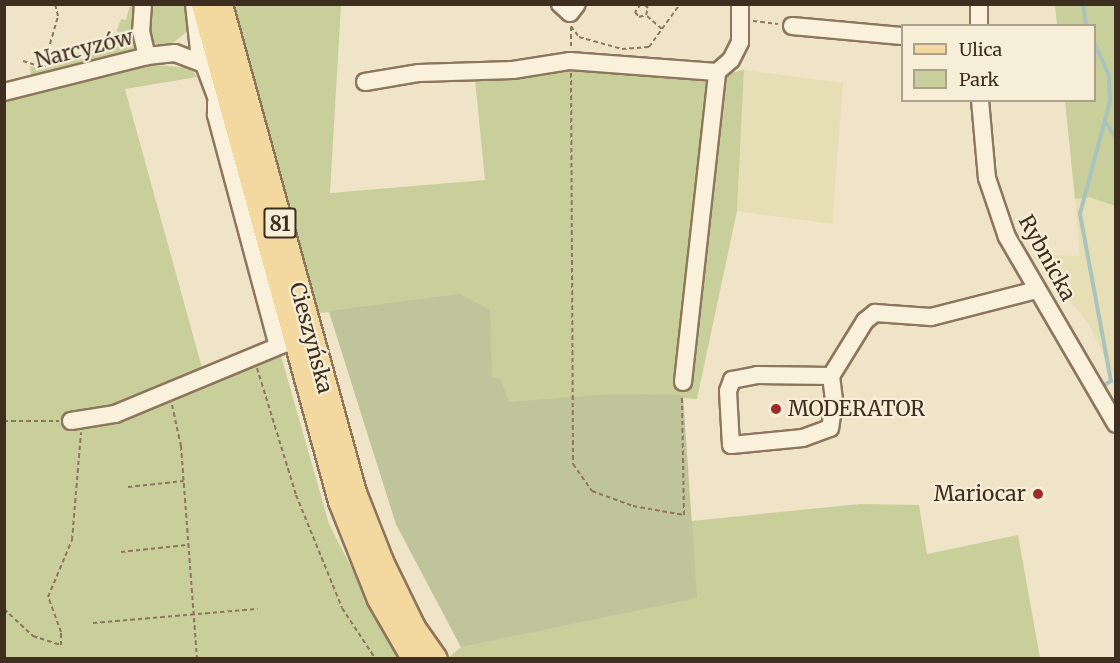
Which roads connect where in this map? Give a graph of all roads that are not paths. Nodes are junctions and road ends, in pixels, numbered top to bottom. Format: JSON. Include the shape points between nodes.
{"nodes":[{"id":1,"x":143,"y":4,"type":"edge"},
{"id":2,"x":194,"y":4,"type":"edge"},
{"id":3,"x":202,"y":4,"type":"edge"},
{"id":4,"x":221,"y":4,"type":"edge"},
{"id":5,"x":979,"y":4,"type":"edge"},
{"id":6,"x":740,"y":12,"type":"edge"},
{"id":7,"x":979,"y":24,"type":"edge"},
{"id":8,"x":792,"y":26,"type":"road end"},
{"id":9,"x":196,"y":36,"type":"junction"},
{"id":10,"x":901,"y":36,"type":"edge"},
{"id":11,"x":175,"y":52,"type":"junction"},
{"id":12,"x":147,"y":56,"type":"junction"},
{"id":13,"x":204,"y":64,"type":"junction"},
{"id":14,"x":717,"y":72,"type":"junction"},
{"id":15,"x":365,"y":82,"type":"dead end"},
{"id":16,"x":4,"y":93,"type":"edge"},
{"id":17,"x":980,"y":102,"type":"edge"},
{"id":18,"x":216,"y":103,"type":"junction"},
{"id":19,"x":237,"y":137,"type":"junction"},
{"id":20,"x":1037,"y":290,"type":"junction"},
{"id":21,"x":285,"y":343,"type":"junction"},
{"id":22,"x":831,"y":376,"type":"junction"},
{"id":23,"x":683,"y":382,"type":"road end"},
{"id":24,"x":75,"y":421,"type":"road end"},
{"id":25,"x":1116,"y":424,"type":"edge"},
{"id":26,"x":412,"y":658,"type":"edge"},
{"id":27,"x":436,"y":658,"type":"edge"}],
"edges":[{"from":1,"to":12,"type":"street","via":[[141,31]]},
{"from":2,"to":9,"type":"street"},
{"from":3,"to":19,"type":"main road","name":"Cieszyńska","number":"81"},
{"from":4,"to":27,"type":"main road","name":"Cieszyńska","number":"81","via":[[355,492],[414,627]]},
{"from":5,"to":7,"type":"street"},
{"from":6,"to":14,"type":"street","via":[[740,42],[731,60]]},
{"from":8,"to":10,"type":"street"},
{"from":9,"to":11,"type":"street","name":"Narcyzów"},
{"from":9,"to":13,"type":"street"},
{"from":11,"to":12,"type":"street","name":"Narcyzów"},
{"from":11,"to":13,"type":"street"},
{"from":12,"to":16,"type":"street","name":"Narcyzów"},
{"from":13,"to":18,"type":"street"},
{"from":14,"to":15,"type":"street","via":[[570,61],[513,70],[419,73]]},
{"from":14,"to":23,"type":"street"},
{"from":17,"to":20,"type":"street","name":"Rybnicka","via":[[982,146],[995,207]]},
{"from":18,"to":19,"type":"street"},
{"from":18,"to":21,"type":"street","via":[[216,115]]},
{"from":19,"to":21,"type":"main road","name":"Cieszyńska","number":"81"},
{"from":20,"to":22,"type":"street","via":[[931,317],[875,313],[865,321]]},
{"from":20,"to":25,"type":"street","name":"Rybnicka"},
{"from":21,"to":24,"type":"street","via":[[164,396],[115,414]]},
{"from":21,"to":26,"type":"main road","name":"Cieszyńska","number":"81","via":[[363,566]]},
{"from":22,"to":22,"type":"street","via":[[834,401],[830,428],[803,438],[731,445],[728,391],[732,380],[757,375]]}]}
